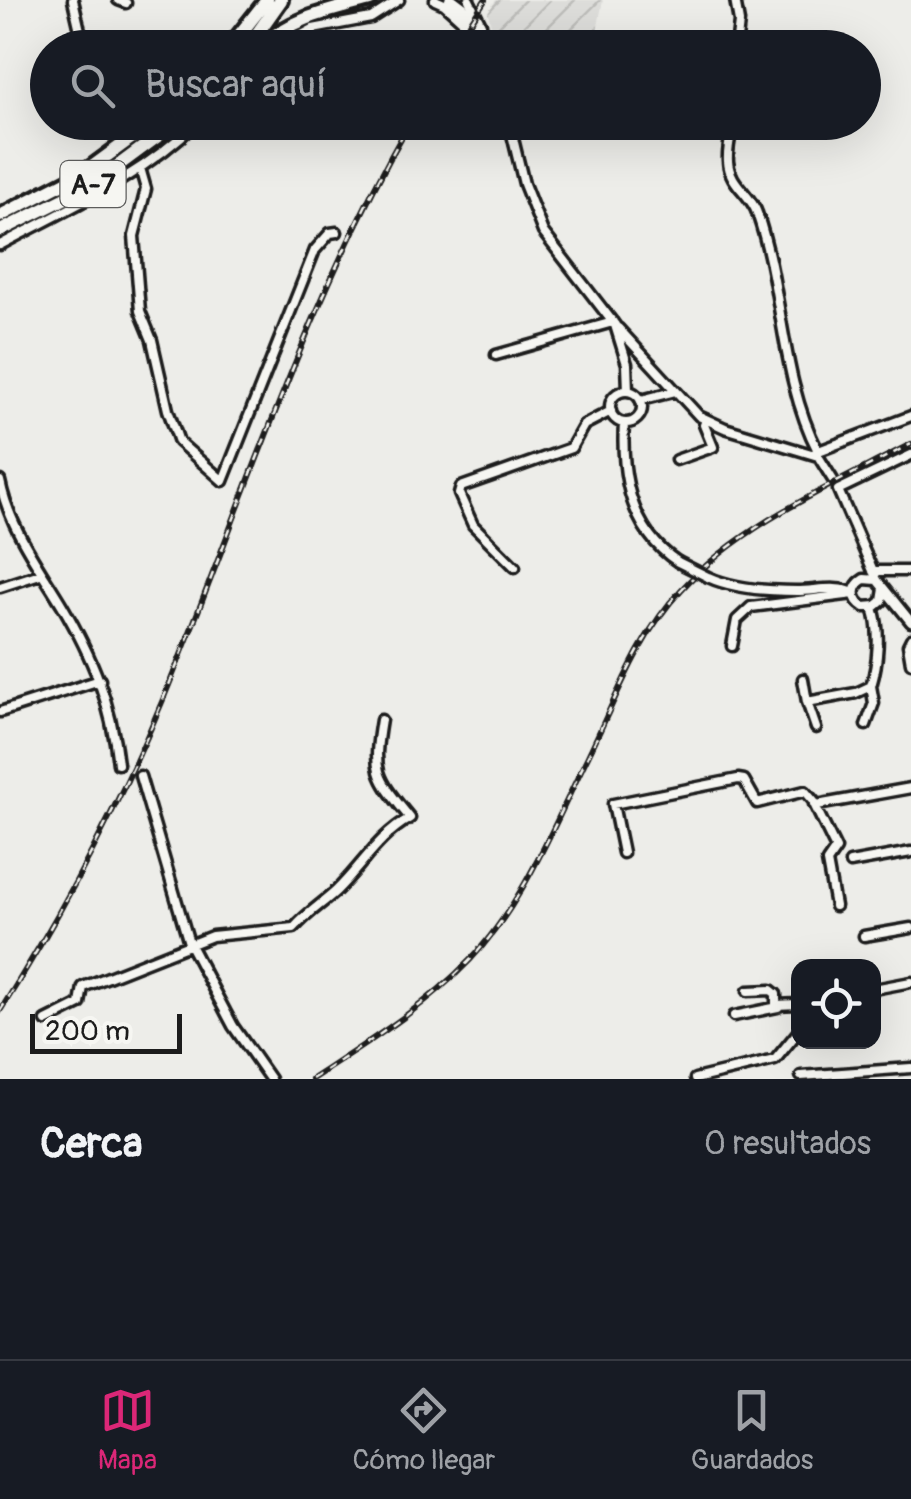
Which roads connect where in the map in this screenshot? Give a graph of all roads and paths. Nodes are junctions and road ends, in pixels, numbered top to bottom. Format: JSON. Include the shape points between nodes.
{"nodes":[{"id":1,"x":73,"y":0,"type":"edge"},
{"id":2,"x":264,"y":0,"type":"edge"},
{"id":3,"x":281,"y":0,"type":"edge"},
{"id":4,"x":370,"y":0,"type":"edge"},
{"id":5,"x":398,"y":0,"type":"edge"},
{"id":6,"x":435,"y":0,"type":"edge"},
{"id":7,"x":450,"y":0,"type":"edge"},
{"id":8,"x":470,"y":0,"type":"edge"},
{"id":9,"x":735,"y":0,"type":"edge"},
{"id":10,"x":80,"y":30,"type":"edge"},
{"id":11,"x":245,"y":30,"type":"edge"},
{"id":12,"x":260,"y":30,"type":"edge"},
{"id":13,"x":284,"y":30,"type":"edge"},
{"id":14,"x":310,"y":30,"type":"edge"},
{"id":15,"x":473,"y":30,"type":"edge"},
{"id":16,"x":479,"y":30,"type":"edge"},
{"id":17,"x":483,"y":30,"type":"edge"},
{"id":18,"x":737,"y":30,"type":"edge"},
{"id":19,"x":129,"y":140,"type":"edge"},
{"id":20,"x":153,"y":140,"type":"edge"},
{"id":21,"x":175,"y":140,"type":"edge"},
{"id":22,"x":513,"y":140,"type":"edge"},
{"id":23,"x":731,"y":140,"type":"edge"},
{"id":24,"x":140,"y":168,"type":"junction"},
{"id":25,"x":0,"y":216,"type":"edge"},
{"id":26,"x":0,"y":232,"type":"edge"},
{"id":27,"x":337,"y":232,"type":"dead end"},
{"id":28,"x":0,"y":245,"type":"edge"},
{"id":29,"x":614,"y":323,"type":"junction"},
{"id":30,"x":496,"y":354,"type":"dead end"},
{"id":31,"x":628,"y":391,"type":"junction"},
{"id":32,"x":676,"y":392,"type":"junction"},
{"id":33,"x":641,"y":400,"type":"junction"},
{"id":34,"x":611,"y":411,"type":"junction"},
{"id":35,"x":911,"y":416,"type":"edge"},
{"id":36,"x":706,"y":420,"type":"junction"},
{"id":37,"x":624,"y":422,"type":"junction"},
{"id":38,"x":815,"y":452,"type":"junction"},
{"id":39,"x":911,"y":455,"type":"edge"},
{"id":40,"x":676,"y":460,"type":"dead end"},
{"id":41,"x":0,"y":480,"type":"edge"},
{"id":42,"x":833,"y":480,"type":"dead end"},
{"id":43,"x":514,"y":567,"type":"dead end"},
{"id":44,"x":911,"y":571,"type":"edge"},
{"id":45,"x":40,"y":574,"type":"junction"},
{"id":46,"x":875,"y":576,"type":"junction"},
{"id":47,"x":860,"y":581,"type":"junction"},
{"id":48,"x":0,"y":587,"type":"edge"},
{"id":49,"x":884,"y":589,"type":"junction"},
{"id":50,"x":785,"y":590,"type":"junction"},
{"id":51,"x":854,"y":594,"type":"junction"},
{"id":52,"x":876,"y":606,"type":"junction"},
{"id":53,"x":901,"y":610,"type":"junction"},
{"id":54,"x":911,"y":622,"type":"edge"},
{"id":55,"x":911,"y":639,"type":"edge"},
{"id":56,"x":732,"y":646,"type":"dead end"},
{"id":57,"x":911,"y":663,"type":"edge"},
{"id":58,"x":803,"y":679,"type":"dead end"},
{"id":59,"x":100,"y":680,"type":"junction"},
{"id":60,"x":872,"y":686,"type":"junction"},
{"id":61,"x":807,"y":702,"type":"junction"},
{"id":62,"x":0,"y":712,"type":"edge"},
{"id":63,"x":381,"y":720,"type":"dead end"},
{"id":64,"x":866,"y":725,"type":"dead end"},
{"id":65,"x":816,"y":728,"type":"dead end"},
{"id":66,"x":118,"y":764,"type":"dead end"},
{"id":67,"x":140,"y":776,"type":"dead end"},
{"id":68,"x":911,"y":788,"type":"edge"},
{"id":69,"x":814,"y":804,"type":"junction"},
{"id":70,"x":911,"y":852,"type":"edge"},
{"id":71,"x":623,"y":853,"type":"dead end"},
{"id":72,"x":850,"y":863,"type":"dead end"},
{"id":73,"x":835,"y":906,"type":"dead end"},
{"id":74,"x":911,"y":928,"type":"edge"},
{"id":75,"x":864,"y":936,"type":"dead end"},
{"id":76,"x":189,"y":943,"type":"junction"},
{"id":77,"x":911,"y":982,"type":"edge"},
{"id":78,"x":881,"y":988,"type":"edge"},
{"id":79,"x":748,"y":991,"type":"dead end"},
{"id":80,"x":791,"y":1005,"type":"edge"},
{"id":81,"x":781,"y":1007,"type":"junction"},
{"id":82,"x":734,"y":1016,"type":"dead end"},
{"id":83,"x":46,"y":1021,"type":"dead end"},
{"id":84,"x":791,"y":1040,"type":"edge"},
{"id":85,"x":911,"y":1068,"type":"edge"},
{"id":86,"x":801,"y":1076,"type":"dead end"},
{"id":87,"x":270,"y":1079,"type":"edge"},
{"id":88,"x":695,"y":1079,"type":"edge"}],
"edges":[{"from":1,"to":10,"type":"street"},
{"from":2,"to":11,"type":"highway"},
{"from":3,"to":12,"type":"highway"},
{"from":4,"to":13,"type":"highway","via":[[302,18]]},
{"from":5,"to":14,"type":"street","via":[[371,18]]},
{"from":6,"to":15,"type":"street"},
{"from":7,"to":16,"type":"highway"},
{"from":8,"to":17,"type":"street"},
{"from":9,"to":18,"type":"street"},
{"from":19,"to":25,"type":"highway","number":"A-7","via":[[85,172]]},
{"from":20,"to":26,"type":"highway","number":"A-7","via":[[92,185]]},
{"from":21,"to":24,"type":"street"},
{"from":22,"to":29,"type":"street","via":[[543,232]]},
{"from":23,"to":38,"type":"street","via":[[728,160],[756,208],[791,375]]},
{"from":24,"to":27,"type":"street","via":[[146,189],[134,236],[140,311],[179,442],[223,481],[315,250]]},
{"from":24,"to":28,"type":"street"},
{"from":29,"to":30,"type":"street"},
{"from":29,"to":31,"type":"street"},
{"from":29,"to":32,"type":"street"},
{"from":31,"to":33,"type":"street"},
{"from":31,"to":34,"type":"street","via":[[613,397]]},
{"from":32,"to":33,"type":"street"},
{"from":32,"to":36,"type":"street"},
{"from":33,"to":37,"type":"street","via":[[640,414]]},
{"from":34,"to":37,"type":"street"},
{"from":34,"to":43,"type":"street","via":[[584,426],[571,448],[462,487],[473,525]]},
{"from":35,"to":38,"type":"street"},
{"from":36,"to":38,"type":"street"},
{"from":36,"to":40,"type":"street","via":[[714,447]]},
{"from":37,"to":50,"type":"street","bridge":true,"via":[[626,491],[667,554],[708,577]]},
{"from":38,"to":42,"type":"street"},
{"from":39,"to":46,"type":"street","via":[[838,490]]},
{"from":41,"to":45,"type":"street"},
{"from":44,"to":46,"type":"street"},
{"from":45,"to":48,"type":"street"},
{"from":45,"to":59,"type":"street"},
{"from":46,"to":47,"type":"street"},
{"from":46,"to":49,"type":"street"},
{"from":47,"to":50,"type":"street"},
{"from":47,"to":51,"type":"street"},
{"from":49,"to":52,"type":"street"},
{"from":49,"to":53,"type":"street"},
{"from":50,"to":51,"type":"street"},
{"from":51,"to":52,"type":"street","via":[[860,604]]},
{"from":51,"to":56,"type":"street","via":[[751,607],[737,620]]},
{"from":52,"to":53,"type":"street"},
{"from":52,"to":60,"type":"street"},
{"from":53,"to":54,"type":"street"},
{"from":55,"to":57,"type":"street"},
{"from":58,"to":61,"type":"street"},
{"from":59,"to":62,"type":"street"},
{"from":59,"to":66,"type":"street"},
{"from":60,"to":61,"type":"street"},
{"from":60,"to":64,"type":"street"},
{"from":61,"to":65,"type":"street"},
{"from":63,"to":76,"type":"street","via":[[380,780],[410,818],[390,829],[294,928]]},
{"from":67,"to":76,"type":"street"},
{"from":68,"to":69,"type":"street"},
{"from":69,"to":71,"type":"street","via":[[806,791],[757,803],[738,779],[613,804]]},
{"from":69,"to":73,"type":"street","via":[[836,849],[827,862]]},
{"from":70,"to":72,"type":"street"},
{"from":74,"to":75,"type":"street"},
{"from":76,"to":83,"type":"street","via":[[83,987],[80,1004]]},
{"from":76,"to":87,"type":"street"},
{"from":77,"to":78,"type":"street"},
{"from":79,"to":81,"type":"street","via":[[771,990]]},
{"from":80,"to":81,"type":"street"},
{"from":81,"to":82,"type":"street"},
{"from":84,"to":88,"type":"street","via":[[774,1060]]},
{"from":85,"to":86,"type":"street"}]}
